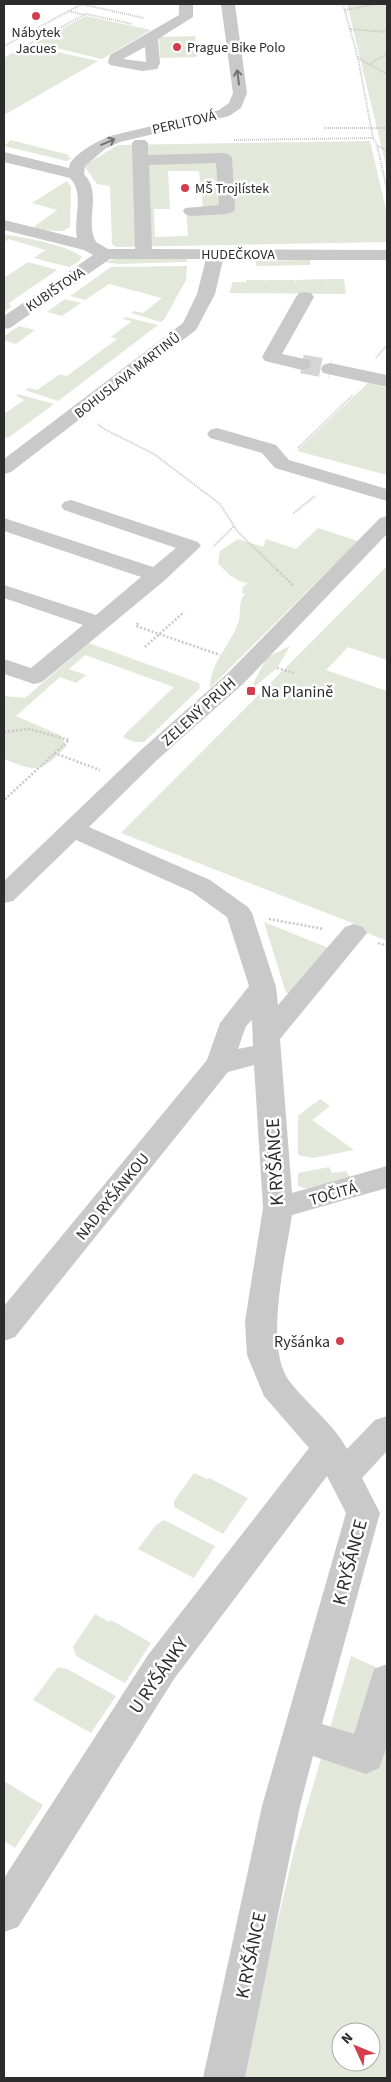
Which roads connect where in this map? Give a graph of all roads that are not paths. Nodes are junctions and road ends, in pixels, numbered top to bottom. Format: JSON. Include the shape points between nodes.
{"nodes":[{"id":1,"x":186,"y":4,"type":"edge"},
{"id":2,"x":228,"y":4,"type":"edge"},
{"id":3,"x":162,"y":31,"type":"road end"},
{"id":4,"x":145,"y":136,"type":"dead end"},
{"id":5,"x":4,"y":157,"type":"edge"},
{"id":6,"x":141,"y":160,"type":"junction"},
{"id":7,"x":76,"y":174,"type":"junction"},
{"id":8,"x":192,"y":211,"type":"dead end"},
{"id":9,"x":4,"y":225,"type":"edge"},
{"id":10,"x":90,"y":246,"type":"junction"},
{"id":11,"x":106,"y":254,"type":"junction"},
{"id":12,"x":144,"y":254,"type":"junction"},
{"id":13,"x":387,"y":254,"type":"edge"},
{"id":14,"x":216,"y":255,"type":"junction"},
{"id":15,"x":305,"y":297,"type":"dead end"},
{"id":16,"x":4,"y":324,"type":"edge"},
{"id":17,"x":302,"y":364,"type":"tunnel mouth"},
{"id":18,"x":330,"y":369,"type":"tunnel mouth"},
{"id":19,"x":379,"y":379,"type":"edge"},
{"id":20,"x":217,"y":434,"type":"dead end"},
{"id":21,"x":4,"y":468,"type":"edge"},
{"id":22,"x":387,"y":495,"type":"edge"},
{"id":23,"x":72,"y":506,"type":"dead end"},
{"id":24,"x":387,"y":522,"type":"edge"},
{"id":25,"x":4,"y":524,"type":"edge"},
{"id":26,"x":157,"y":574,"type":"junction"},
{"id":27,"x":4,"y":591,"type":"edge"},
{"id":28,"x":99,"y":623,"type":"junction"},
{"id":29,"x":4,"y":666,"type":"edge"},
{"id":30,"x":72,"y":829,"type":"junction"},
{"id":31,"x":4,"y":895,"type":"edge"},
{"id":32,"x":354,"y":933,"type":"road end"},
{"id":33,"x":263,"y":987,"type":"junction"},
{"id":34,"x":268,"y":1044,"type":"junction"},
{"id":35,"x":220,"y":1064,"type":"junction"},
{"id":36,"x":387,"y":1177,"type":"edge"},
{"id":37,"x":278,"y":1208,"type":"junction"},
{"id":38,"x":4,"y":1328,"type":"edge"},
{"id":39,"x":387,"y":1430,"type":"edge"},
{"id":40,"x":336,"y":1461,"type":"junction"},
{"id":41,"x":387,"y":1681,"type":"edge"},
{"id":42,"x":301,"y":1735,"type":"junction"},
{"id":43,"x":4,"y":1913,"type":"edge"},
{"id":44,"x":224,"y":2078,"type":"edge"}],
"edges":[{"from":1,"to":3,"type":"street","via":[[186,17]]},
{"from":7,"to":2,"type":"street","name":"PERLITOVÁ","one_way":true,"via":[[77,164],[108,142],[224,113],[236,105],[240,93]]},
{"from":4,"to":6,"type":"street","via":[[140,140]]},
{"from":5,"to":7,"type":"street"},
{"from":6,"to":8,"type":"street","via":[[224,158],[227,209]]},
{"from":6,"to":12,"type":"street"},
{"from":7,"to":10,"type":"street","via":[[86,188],[83,234]]},
{"from":9,"to":10,"type":"street","name":"HUDEČKOVA"},
{"from":10,"to":11,"type":"street","name":"HUDEČKOVA"},
{"from":11,"to":12,"type":"street","name":"HUDEČKOVA"},
{"from":11,"to":16,"type":"street","name":"KUBIŠTOVA"},
{"from":12,"to":14,"type":"street","name":"HUDEČKOVA"},
{"from":13,"to":14,"type":"street","name":"HUDEČKOVA"},
{"from":14,"to":21,"type":"street","name":"BOHUSLAVA MARTINŮ","via":[[206,294],[190,326]]},
{"from":15,"to":17,"type":"street","via":[[270,357]]},
{"from":18,"to":19,"type":"street"},
{"from":20,"to":22,"type":"street","via":[[269,449],[282,464]]},
{"from":23,"to":26,"type":"street","via":[[191,546]]},
{"from":24,"to":30,"type":"street","name":"ZELENÝ PRUH","via":[[235,679]]},
{"from":25,"to":26,"type":"street"},
{"from":26,"to":28,"type":"street"},
{"from":27,"to":28,"type":"street"},
{"from":28,"to":29,"type":"street","via":[[34,677]]},
{"from":30,"to":31,"type":"street","name":"ZELENÝ PRUH"},
{"from":30,"to":33,"type":"street","name":"K RYŠÁNCE","via":[[201,886],[239,913]]},
{"from":32,"to":34,"type":"street"},
{"from":33,"to":34,"type":"street","name":"K RYŠÁNCE"},
{"from":33,"to":35,"type":"street","name":"NAD RYŠÁNKOU","via":[[234,1023]]},
{"from":34,"to":35,"type":"street"},
{"from":34,"to":37,"type":"street","name":"K RYŠÁNCE"},
{"from":35,"to":38,"type":"street","name":"NAD RYŠÁNKOU"},
{"from":36,"to":37,"type":"street","name":"TOČITÁ"},
{"from":37,"to":40,"type":"street","name":"K RYŠÁNCE","via":[[261,1321],[263,1355],[275,1387]]},
{"from":39,"to":40,"type":"street","name":"U RYŠÁNKY"},
{"from":40,"to":42,"type":"street","name":"K RYŠÁNCE","via":[[363,1513]]},
{"from":40,"to":43,"type":"street","name":"U RYŠÁNKY","via":[[161,1667]]},
{"from":41,"to":42,"type":"street","via":[[366,1756]]},
{"from":42,"to":44,"type":"street","name":"K RYŠÁNCE","via":[[281,1806]]}]}
